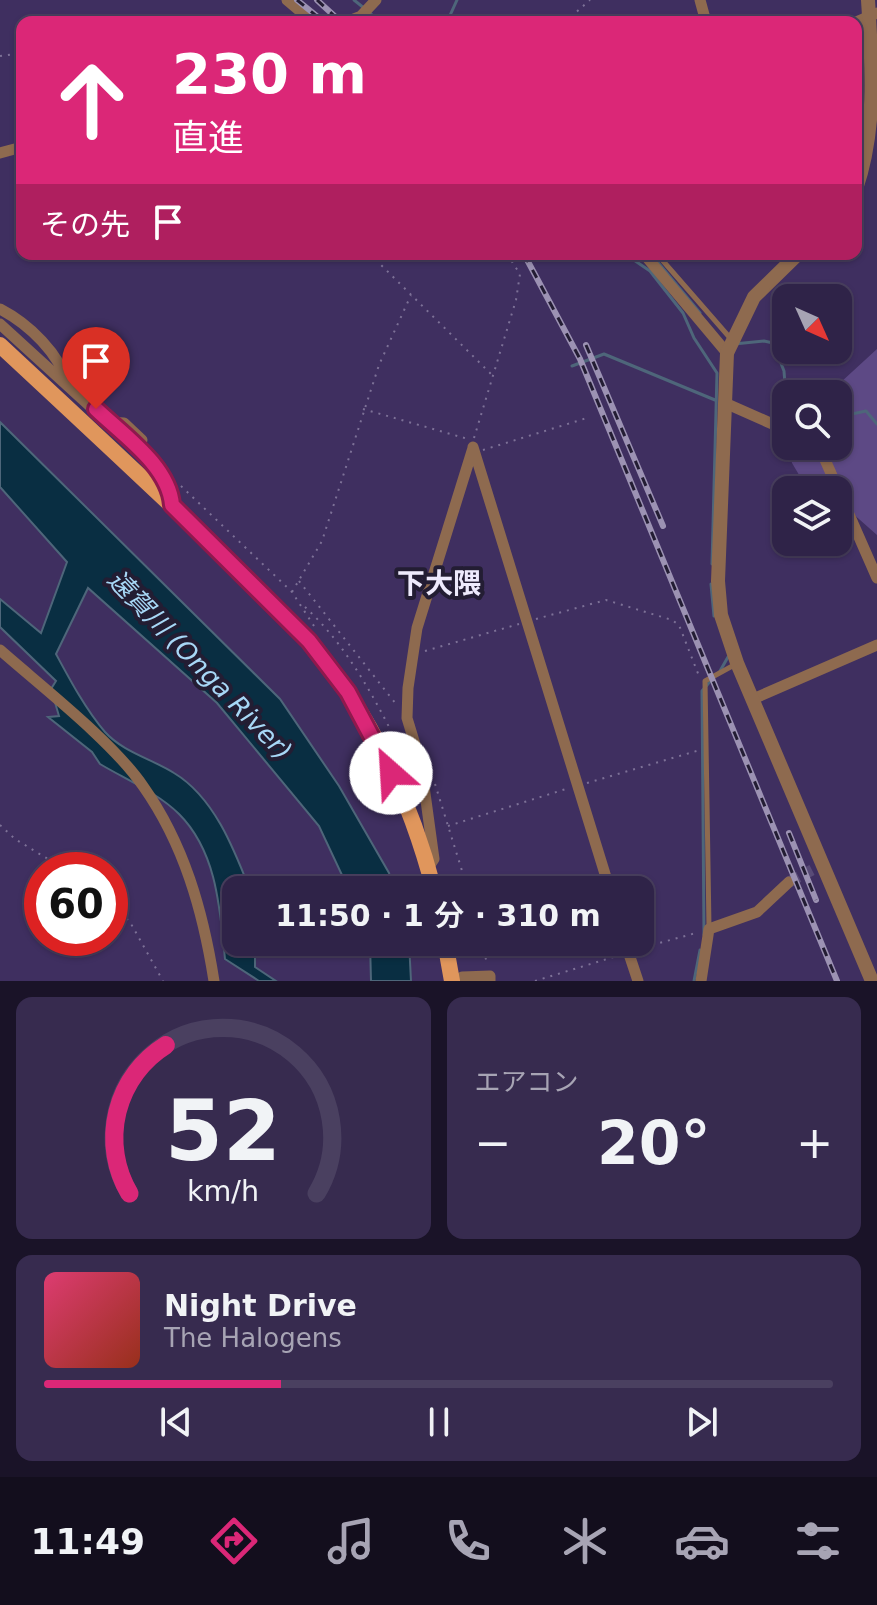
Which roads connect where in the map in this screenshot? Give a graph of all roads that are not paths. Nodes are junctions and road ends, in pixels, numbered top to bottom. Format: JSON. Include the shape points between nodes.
{"nodes":[{"id":1,"x":287,"y":0,"type":"edge"},
{"id":2,"x":871,"y":9,"type":"edge"},
{"id":3,"x":306,"y":16,"type":"edge"},
{"id":4,"x":862,"y":170,"type":"edge"},
{"id":5,"x":652,"y":260,"type":"edge"},
{"id":6,"x":659,"y":260,"type":"edge"},
{"id":7,"x":789,"y":260,"type":"edge"},
{"id":8,"x":662,"y":268,"type":"junction"},
{"id":9,"x":0,"y":309,"type":"edge"},
{"id":10,"x":0,"y":324,"type":"edge"},
{"id":11,"x":0,"y":345,"type":"edge"},
{"id":12,"x":729,"y":346,"type":"junction"},
{"id":13,"x":68,"y":385,"type":"junction"},
{"id":14,"x":725,"y":403,"type":"junction"},
{"id":15,"x":772,"y":424,"type":"edge"},
{"id":16,"x":825,"y":460,"type":"edge"},
{"id":17,"x":172,"y":505,"type":"junction"},
{"id":18,"x":877,"y":578,"type":"edge"},
{"id":19,"x":877,"y":645,"type":"edge"},
{"id":20,"x":0,"y":650,"type":"edge"},
{"id":21,"x":737,"y":663,"type":"junction"},
{"id":22,"x":753,"y":699,"type":"junction"},
{"id":23,"x":428,"y":868,"type":"junction"},
{"id":24,"x":430,"y":876,"type":"edge"},
{"id":25,"x":606,"y":876,"type":"edge"},
{"id":26,"x":789,"y":882,"type":"tunnel mouth"},
{"id":27,"x":709,"y":929,"type":"junction"},
{"id":28,"x":450,"y":956,"type":"edge"},
{"id":29,"x":630,"y":956,"type":"edge"},
{"id":30,"x":457,"y":978,"type":"edge"},
{"id":31,"x":490,"y":978,"type":"edge"},
{"id":32,"x":214,"y":981,"type":"edge"},
{"id":33,"x":638,"y":981,"type":"edge"},
{"id":34,"x":701,"y":981,"type":"edge"},
{"id":35,"x":872,"y":981,"type":"edge"}],
"edges":[{"from":1,"to":3,"type":"street"},
{"from":2,"to":4,"type":"street","via":[[874,101]]},
{"from":5,"to":8,"type":"street"},
{"from":6,"to":8,"type":"lane"},
{"from":7,"to":12,"type":"street","via":[[754,297]]},
{"from":8,"to":12,"type":"street"},
{"from":9,"to":13,"type":"street","via":[[62,364]]},
{"from":10,"to":13,"type":"street"},
{"from":11,"to":17,"type":"main road"},
{"from":12,"to":14,"type":"street"},
{"from":13,"to":17,"type":"street","via":[[135,447],[171,489]]},
{"from":14,"to":15,"type":"street"},
{"from":14,"to":21,"type":"street","via":[[718,581],[721,615]]},
{"from":16,"to":18,"type":"street"},
{"from":17,"to":23,"type":"main road","via":[[319,653],[371,732],[417,831]]},
{"from":19,"to":22,"type":"street"},
{"from":20,"to":32,"type":"street","via":[[142,784],[181,852],[202,916]]},
{"from":21,"to":22,"type":"street"},
{"from":21,"to":27,"type":"lane","via":[[705,681]]},
{"from":22,"to":35,"type":"street","via":[[817,868]]},
{"from":23,"to":24,"type":"main road"},
{"from":23,"to":25,"type":"street","via":[[434,859],[421,764],[407,718],[412,655],[474,447]]},
{"from":26,"to":27,"type":"street","via":[[757,912]]},
{"from":27,"to":34,"type":"street"},
{"from":28,"to":30,"type":"main road"},
{"from":29,"to":33,"type":"street"},
{"from":30,"to":31,"type":"street"}]}
